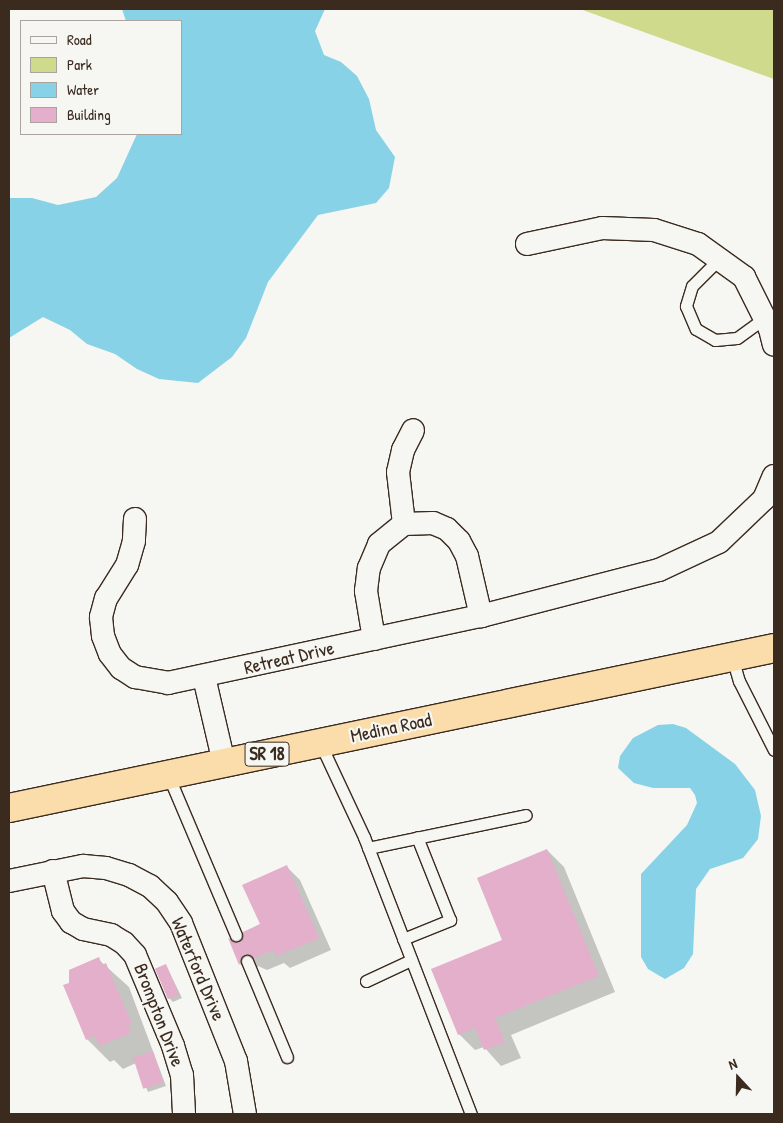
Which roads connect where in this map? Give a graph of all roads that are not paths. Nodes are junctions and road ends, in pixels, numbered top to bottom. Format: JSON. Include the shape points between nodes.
{"nodes":[{"id":1,"x":527,"y":244,"type":"dead end"},
{"id":2,"x":720,"y":259,"type":"junction"},
{"id":3,"x":765,"y":318,"type":"junction"},
{"id":4,"x":774,"y":345,"type":"edge"},
{"id":5,"x":413,"y":430,"type":"dead end"},
{"id":6,"x":774,"y":476,"type":"edge"},
{"id":7,"x":135,"y":519,"type":"dead end"},
{"id":8,"x":404,"y":524,"type":"junction"},
{"id":9,"x":481,"y":616,"type":"junction"},
{"id":10,"x":374,"y":639,"type":"junction"},
{"id":11,"x":774,"y":648,"type":"edge"},
{"id":12,"x":732,"y":657,"type":"junction"},
{"id":13,"x":204,"y":677,"type":"junction"},
{"id":14,"x":320,"y":743,"type":"junction"},
{"id":15,"x":774,"y":750,"type":"edge"},
{"id":16,"x":224,"y":763,"type":"junction"},
{"id":17,"x":168,"y":775,"type":"junction"},
{"id":18,"x":9,"y":808,"type":"edge"},
{"id":19,"x":526,"y":814,"type":"dead end"},
{"id":20,"x":417,"y":837,"type":"junction"},
{"id":21,"x":368,"y":848,"type":"junction"},
{"id":22,"x":53,"y":871,"type":"junction"},
{"id":23,"x":9,"y":881,"type":"edge"},
{"id":24,"x":236,"y":935,"type":"dead end"},
{"id":25,"x":403,"y":939,"type":"junction"},
{"id":26,"x":411,"y":960,"type":"junction"},
{"id":27,"x":247,"y":961,"type":"dead end"},
{"id":28,"x":366,"y":980,"type":"dead end"},
{"id":29,"x":288,"y":1057,"type":"dead end"},
{"id":30,"x":184,"y":1114,"type":"edge"},
{"id":31,"x":245,"y":1114,"type":"edge"},
{"id":32,"x":471,"y":1114,"type":"edge"}],
"edges":[{"from":1,"to":2,"type":"street","via":[[602,228],[654,230],[698,244]]},
{"from":2,"to":3,"type":"street","via":[[744,277]]},
{"from":2,"to":3,"type":"lane","via":[[692,286],[686,306],[696,329],[715,340],[737,338]]},
{"from":3,"to":4,"type":"street"},
{"from":5,"to":8,"type":"street","via":[[403,450],[398,472]]},
{"from":6,"to":9,"type":"street","name":"Retreat Drive","via":[[764,499],[719,542],[659,570]]},
{"from":7,"to":13,"type":"street","name":"Retreat Drive","via":[[134,541],[127,564],[106,598],[102,617],[103,636],[110,654],[135,677],[151,682]]},
{"from":8,"to":9,"type":"street","via":[[433,523],[447,529],[460,541],[467,556]]},
{"from":8,"to":10,"type":"street","via":[[379,544],[369,568],[366,591]]},
{"from":9,"to":10,"type":"street","name":"Retreat Drive"},
{"from":10,"to":13,"type":"street","name":"Retreat Drive"},
{"from":11,"to":12,"type":"highway","name":"Medina Road","number":"SR 18"},
{"from":12,"to":14,"type":"highway","name":"Medina Road","number":"SR 18"},
{"from":12,"to":15,"type":"lane","via":[[739,682]]},
{"from":13,"to":16,"type":"street"},
{"from":14,"to":16,"type":"highway","name":"Medina Road","number":"SR 18"},
{"from":14,"to":21,"type":"lane"},
{"from":16,"to":17,"type":"highway","name":"Medina Road","number":"SR 18"},
{"from":17,"to":18,"type":"highway","name":"Medina Road","number":"SR 18"},
{"from":17,"to":24,"type":"lane"},
{"from":19,"to":20,"type":"lane"},
{"from":20,"to":21,"type":"lane"},
{"from":20,"to":25,"type":"lane","via":[[450,920]]},
{"from":21,"to":25,"type":"lane"},
{"from":22,"to":23,"type":"street","name":"Waterford Drive"},
{"from":22,"to":30,"type":"street","name":"Brompton Drive","via":[[63,911],[71,922],[83,929],[111,935],[135,955],[182,1075]]},
{"from":22,"to":31,"type":"street","name":"Waterford Drive","via":[[82,866],[129,874],[150,886],[167,902],[181,923],[236,1061]]},
{"from":25,"to":26,"type":"lane"},
{"from":26,"to":28,"type":"lane"},
{"from":26,"to":32,"type":"lane"},
{"from":27,"to":29,"type":"lane"}]}
